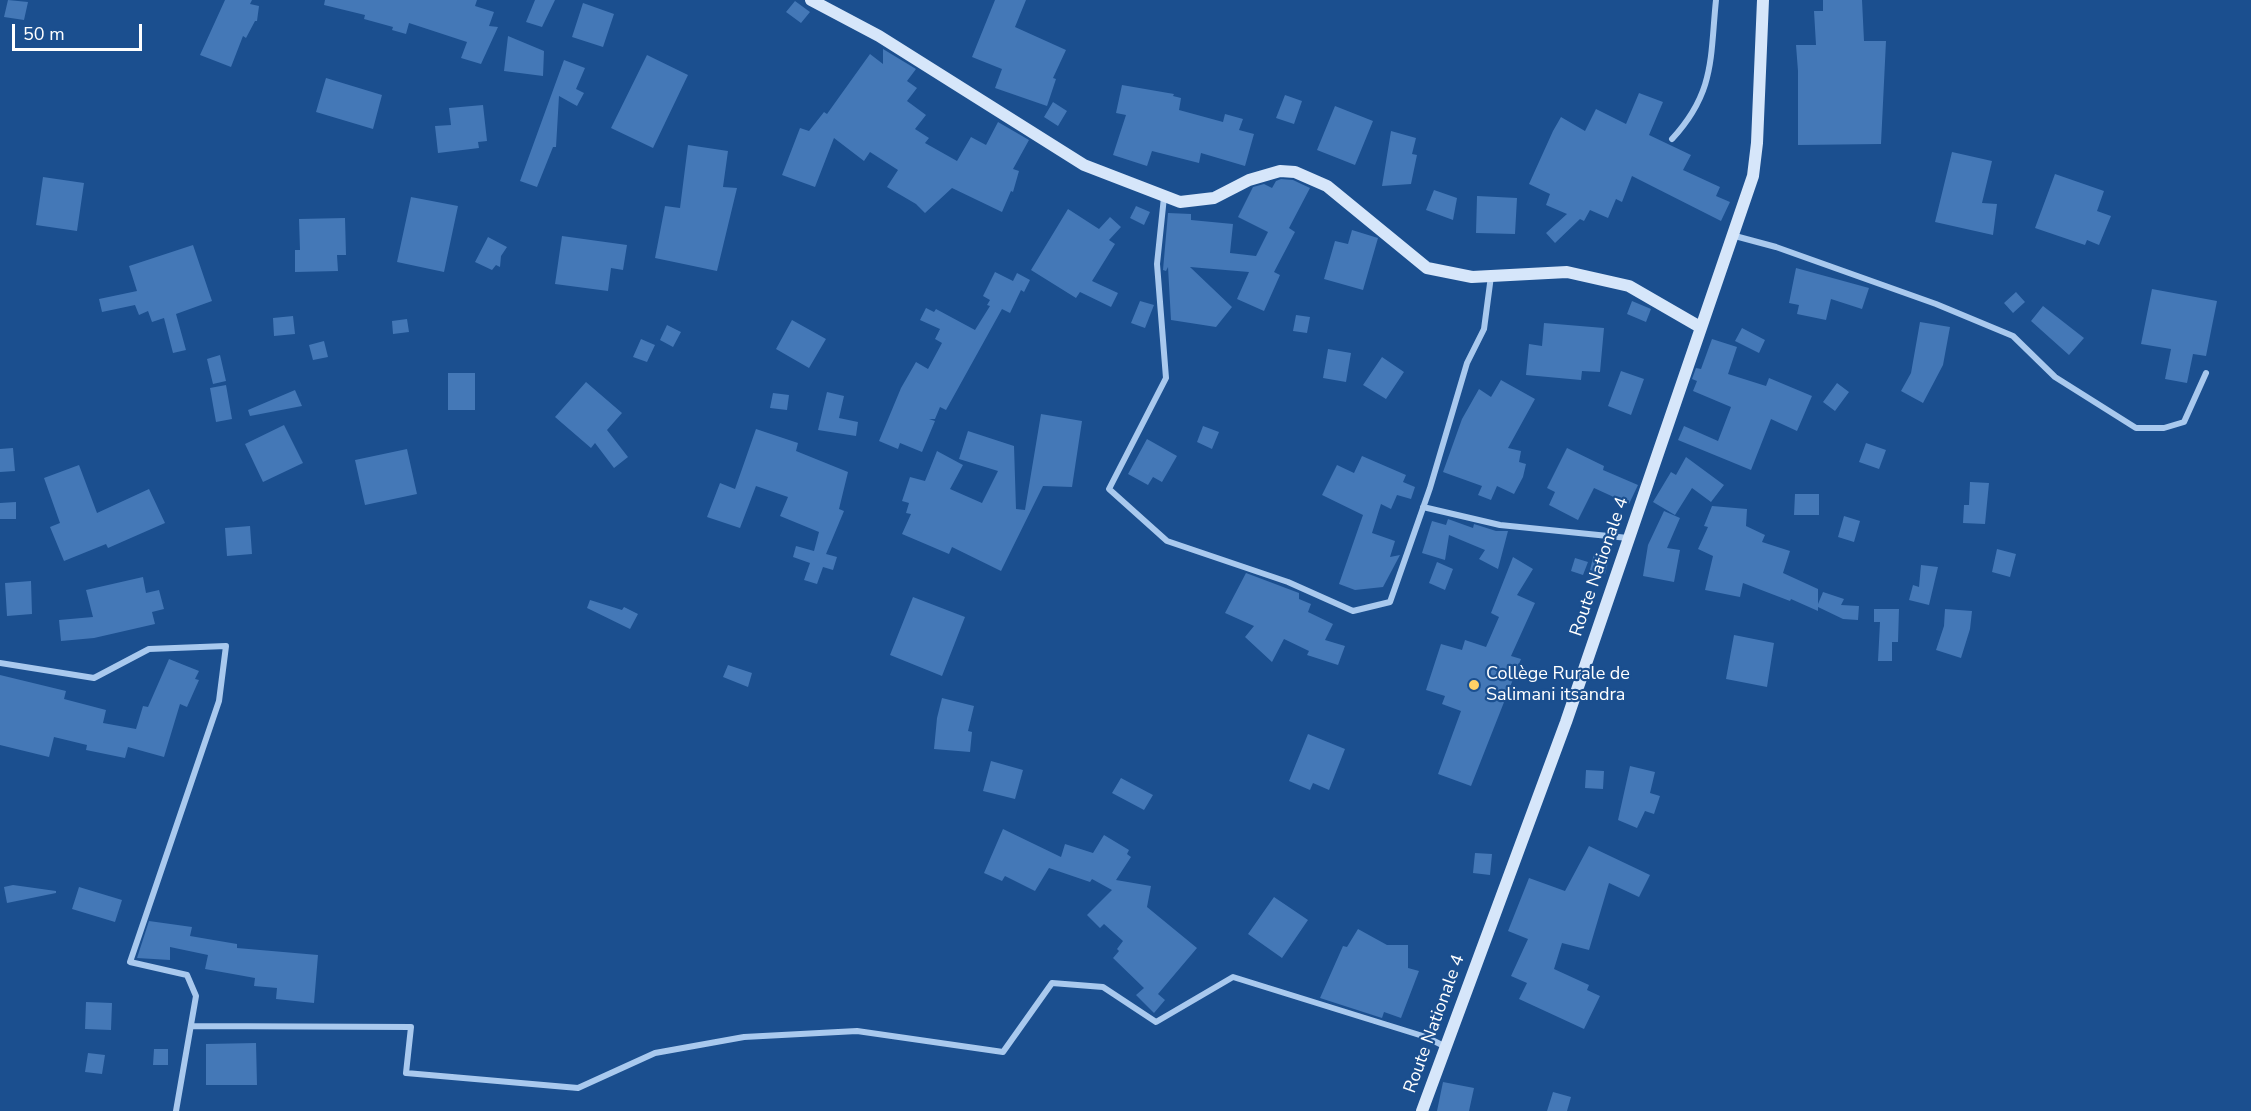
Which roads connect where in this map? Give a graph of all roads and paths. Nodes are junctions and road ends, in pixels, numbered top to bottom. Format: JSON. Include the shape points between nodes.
{"nodes":[{"id":1,"x":811,"y":0,"type":"edge"},
{"id":2,"x":1716,"y":0,"type":"edge"},
{"id":3,"x":1763,"y":0,"type":"edge"},
{"id":4,"x":1672,"y":139,"type":"dead end"},
{"id":5,"x":1164,"y":196,"type":"junction"},
{"id":6,"x":1735,"y":236,"type":"junction"},
{"id":7,"x":1491,"y":276,"type":"junction"},
{"id":8,"x":1700,"y":327,"type":"junction"},
{"id":9,"x":2206,"y":373,"type":"dead end"},
{"id":10,"x":1423,"y":507,"type":"junction"},
{"id":11,"x":1628,"y":538,"type":"junction"},
{"id":12,"x":0,"y":663,"type":"edge"},
{"id":13,"x":193,"y":1026,"type":"junction"},
{"id":14,"x":1446,"y":1047,"type":"junction"},
{"id":15,"x":177,"y":1111,"type":"edge"},
{"id":16,"x":1422,"y":1111,"type":"edge"}],
"edges":[{"from":1,"to":5,"type":"main road","via":[[879,36],[1084,165]]},
{"from":2,"to":4,"type":"street","via":[[1708,83],[1692,117]]},
{"from":3,"to":6,"type":"main road","name":"Route Nationale 4","via":[[1754,177]]},
{"from":5,"to":7,"type":"main road","via":[[1180,202],[1214,198],[1249,180],[1280,171],[1294,172],[1327,186],[1427,268],[1472,277]]},
{"from":5,"to":10,"type":"street","via":[[1157,264],[1166,378],[1109,489],[1167,541],[1288,582],[1353,611],[1389,602]]},
{"from":6,"to":8,"type":"main road","name":"Route Nationale 4"},
{"from":6,"to":9,"type":"street","via":[[1926,300],[2013,336],[2055,377],[2136,428],[2164,428],[2184,422]]},
{"from":7,"to":8,"type":"main road","via":[[1568,272],[1629,286]]},
{"from":7,"to":10,"type":"street","via":[[1484,328],[1467,363]]},
{"from":8,"to":11,"type":"main road","name":"Route Nationale 4"},
{"from":10,"to":11,"type":"street","via":[[1500,525]]},
{"from":11,"to":14,"type":"main road","name":"Route Nationale 4","via":[[1566,722]]},
{"from":12,"to":13,"type":"street","via":[[94,678],[149,649],[226,646],[219,701],[130,962],[187,975],[196,996]]},
{"from":13,"to":14,"type":"street","via":[[411,1028],[406,1073],[578,1088],[655,1053],[744,1037],[857,1031],[1003,1052],[1052,983],[1104,987],[1156,1022],[1233,977],[1426,1037]]},
{"from":13,"to":15,"type":"street"},
{"from":14,"to":16,"type":"main road","name":"Route Nationale 4"}]}
